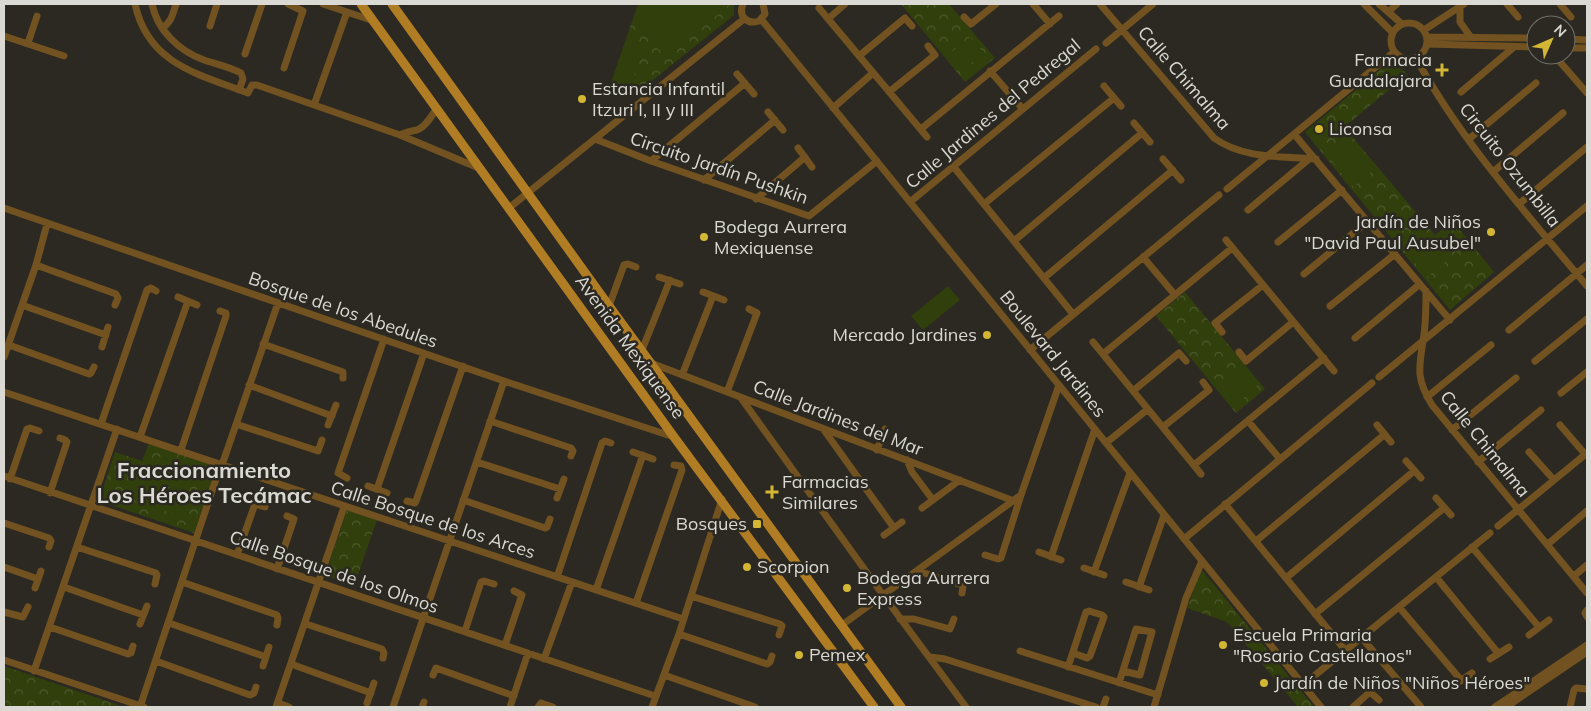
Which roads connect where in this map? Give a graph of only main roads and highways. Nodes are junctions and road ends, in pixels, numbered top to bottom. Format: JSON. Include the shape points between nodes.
{"nodes":[{"id":1,"x":361,"y":4,"type":"edge"},
{"id":2,"x":392,"y":4,"type":"edge"},
{"id":3,"x":874,"y":707,"type":"edge"},
{"id":4,"x":901,"y":707,"type":"edge"}],
"edges":[{"from":1,"to":3,"type":"main road","name":"Avenida Mexiquense"},
{"from":2,"to":4,"type":"main road","name":"Avenida Mexiquense"}]}
